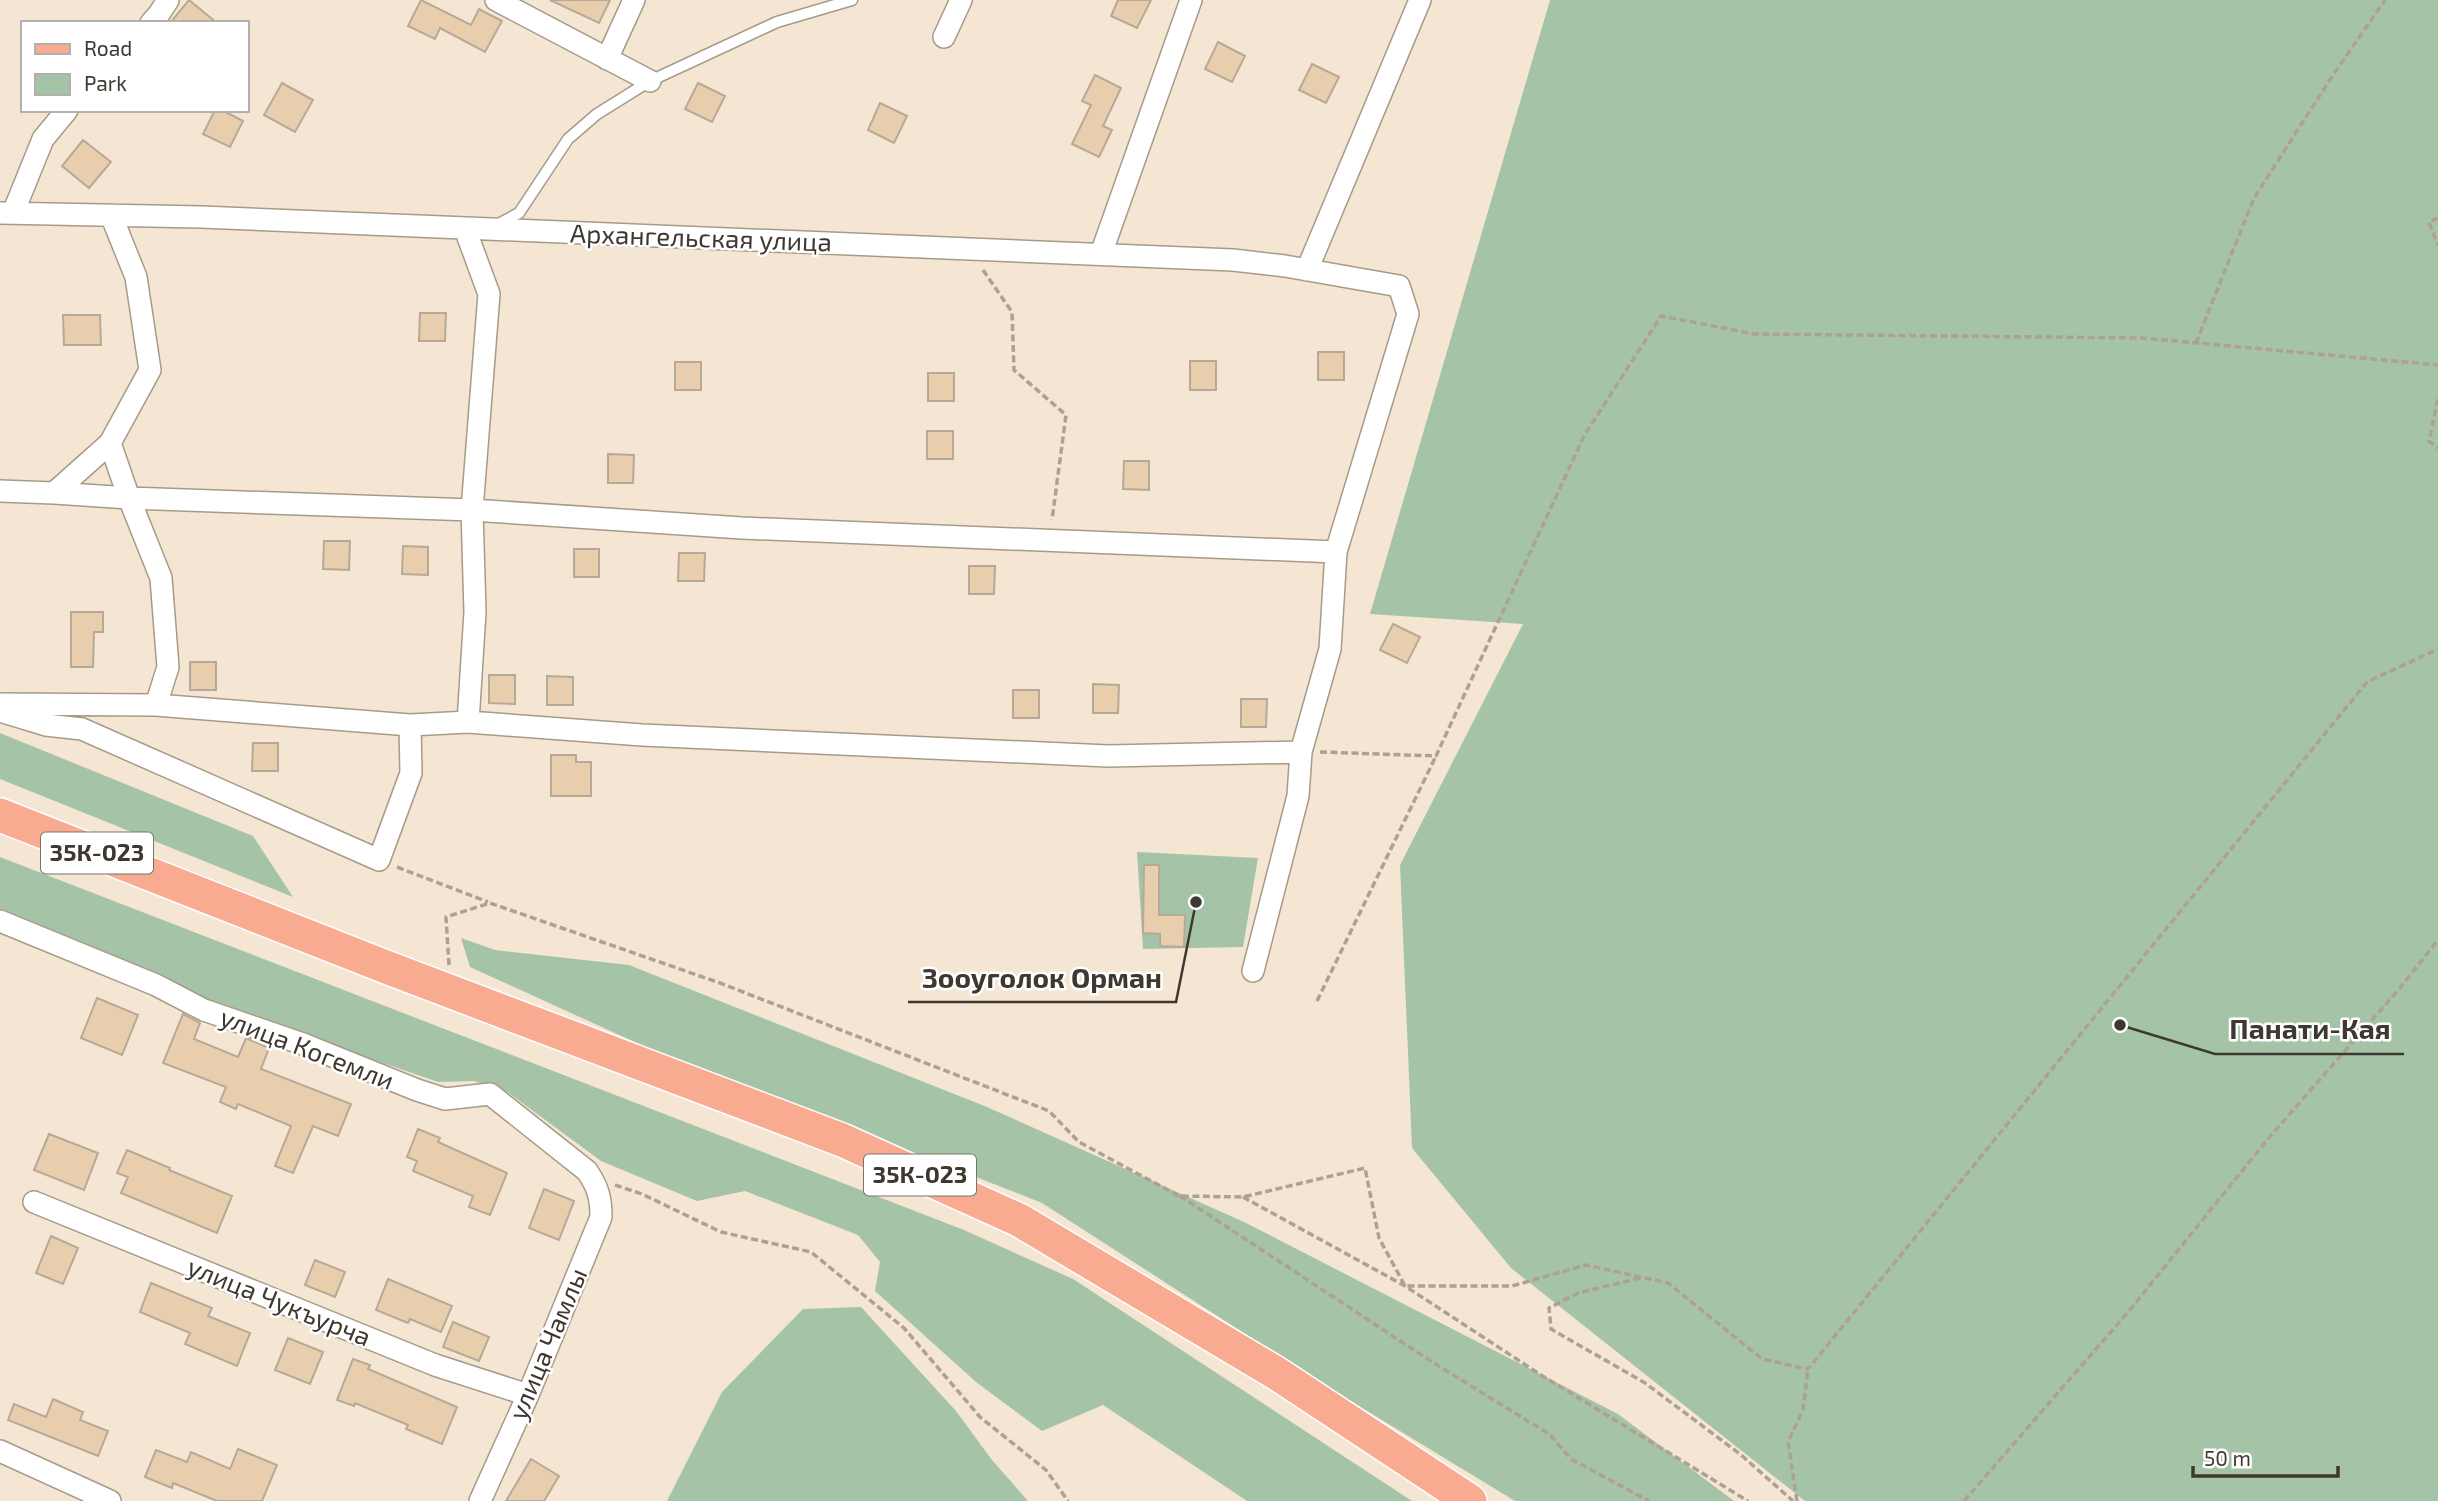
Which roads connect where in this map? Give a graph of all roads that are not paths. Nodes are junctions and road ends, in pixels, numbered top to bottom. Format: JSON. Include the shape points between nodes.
{"nodes":[{"id":1,"x":168,"y":0,"type":"edge"},
{"id":2,"x":496,"y":0,"type":"edge"},
{"id":3,"x":634,"y":0,"type":"edge"},
{"id":4,"x":852,"y":0,"type":"edge"},
{"id":5,"x":961,"y":0,"type":"edge"},
{"id":6,"x":1191,"y":0,"type":"edge"},
{"id":7,"x":1420,"y":0,"type":"edge"},
{"id":8,"x":152,"y":21,"type":"edge"},
{"id":9,"x":944,"y":37,"type":"dead end"},
{"id":10,"x":607,"y":58,"type":"junction"},
{"id":11,"x":650,"y":81,"type":"junction"},
{"id":12,"x":65,"y":112,"type":"edge"},
{"id":13,"x":6,"y":213,"type":"edge"},
{"id":14,"x":111,"y":215,"type":"junction"},
{"id":15,"x":465,"y":229,"type":"junction"},
{"id":16,"x":487,"y":230,"type":"junction"},
{"id":17,"x":1101,"y":254,"type":"junction"},
{"id":18,"x":1307,"y":270,"type":"junction"},
{"id":19,"x":110,"y":443,"type":"junction"},
{"id":20,"x":0,"y":491,"type":"edge"},
{"id":21,"x":54,"y":493,"type":"junction"},
{"id":22,"x":129,"y":498,"type":"junction"},
{"id":23,"x":471,"y":510,"type":"junction"},
{"id":24,"x":1336,"y":552,"type":"junction"},
{"id":25,"x":0,"y":704,"type":"edge"},
{"id":26,"x":156,"y":705,"type":"junction"},
{"id":27,"x":0,"y":711,"type":"edge"},
{"id":28,"x":468,"y":722,"type":"junction"},
{"id":29,"x":410,"y":725,"type":"junction"},
{"id":30,"x":1301,"y":752,"type":"junction"},
{"id":31,"x":0,"y":816,"type":"edge"},
{"id":32,"x":0,"y":921,"type":"edge"},
{"id":33,"x":1252,"y":971,"type":"dead end"},
{"id":34,"x":596,"y":1185,"type":"joint"},
{"id":35,"x":34,"y":1202,"type":"dead end"},
{"id":36,"x":528,"y":1395,"type":"junction"},
{"id":37,"x":0,"y":1451,"type":"edge"},
{"id":38,"x":110,"y":1501,"type":"edge"},
{"id":39,"x":480,"y":1501,"type":"edge"},
{"id":40,"x":1470,"y":1501,"type":"edge"}],
"edges":[{"from":1,"to":8,"type":"street"},
{"from":2,"to":10,"type":"street"},
{"from":3,"to":10,"type":"street"},
{"from":4,"to":11,"type":"lane","via":[[777,22]]},
{"from":5,"to":9,"type":"street"},
{"from":6,"to":17,"type":"street"},
{"from":7,"to":18,"type":"street"},
{"from":10,"to":11,"type":"street"},
{"from":11,"to":16,"type":"lane","via":[[597,114],[568,139],[519,213]]},
{"from":12,"to":13,"type":"street","via":[[43,139]]},
{"from":13,"to":14,"type":"street","name":"Архангельская улица"},
{"from":14,"to":15,"type":"street","name":"Архангельская улица"},
{"from":14,"to":19,"type":"street","via":[[136,277],[150,370]]},
{"from":15,"to":16,"type":"street","name":"Архангельская улица"},
{"from":15,"to":23,"type":"street","via":[[489,295]]},
{"from":16,"to":17,"type":"street","name":"Архангельская улица"},
{"from":17,"to":18,"type":"street","name":"Архангельская улица","via":[[1233,260]]},
{"from":18,"to":24,"type":"street","name":"Архангельская улица","via":[[1399,286],[1408,314]]},
{"from":19,"to":21,"type":"street"},
{"from":19,"to":22,"type":"street"},
{"from":20,"to":21,"type":"street"},
{"from":21,"to":22,"type":"street"},
{"from":22,"to":23,"type":"street"},
{"from":22,"to":26,"type":"street","via":[[161,578],[168,667]]},
{"from":23,"to":24,"type":"street","via":[[742,528]]},
{"from":23,"to":28,"type":"street","via":[[475,612]]},
{"from":24,"to":30,"type":"street","via":[[1330,649]]},
{"from":25,"to":26,"type":"street"},
{"from":26,"to":29,"type":"street"},
{"from":27,"to":29,"type":"street","via":[[46,725],[82,729],[379,860],[411,773]]},
{"from":28,"to":29,"type":"street"},
{"from":28,"to":30,"type":"street","via":[[642,735],[1108,756]]},
{"from":30,"to":33,"type":"street","via":[[1298,796]]},
{"from":31,"to":40,"type":"main road","number":"35К-023","via":[[842,1140],[1018,1220],[1276,1373]]},
{"from":32,"to":34,"type":"street","name":"улица Когемли","via":[[156,985],[204,1010],[417,1090],[444,1099],[490,1094],[587,1171]]},
{"from":34,"to":36,"type":"street","name":"улица Чамлы","via":[[601,1217]]},
{"from":35,"to":36,"type":"street","name":"улица Чукъурча","via":[[435,1365]]},
{"from":36,"to":39,"type":"street","name":"улица Чамлы"},
{"from":37,"to":38,"type":"street"}]}
